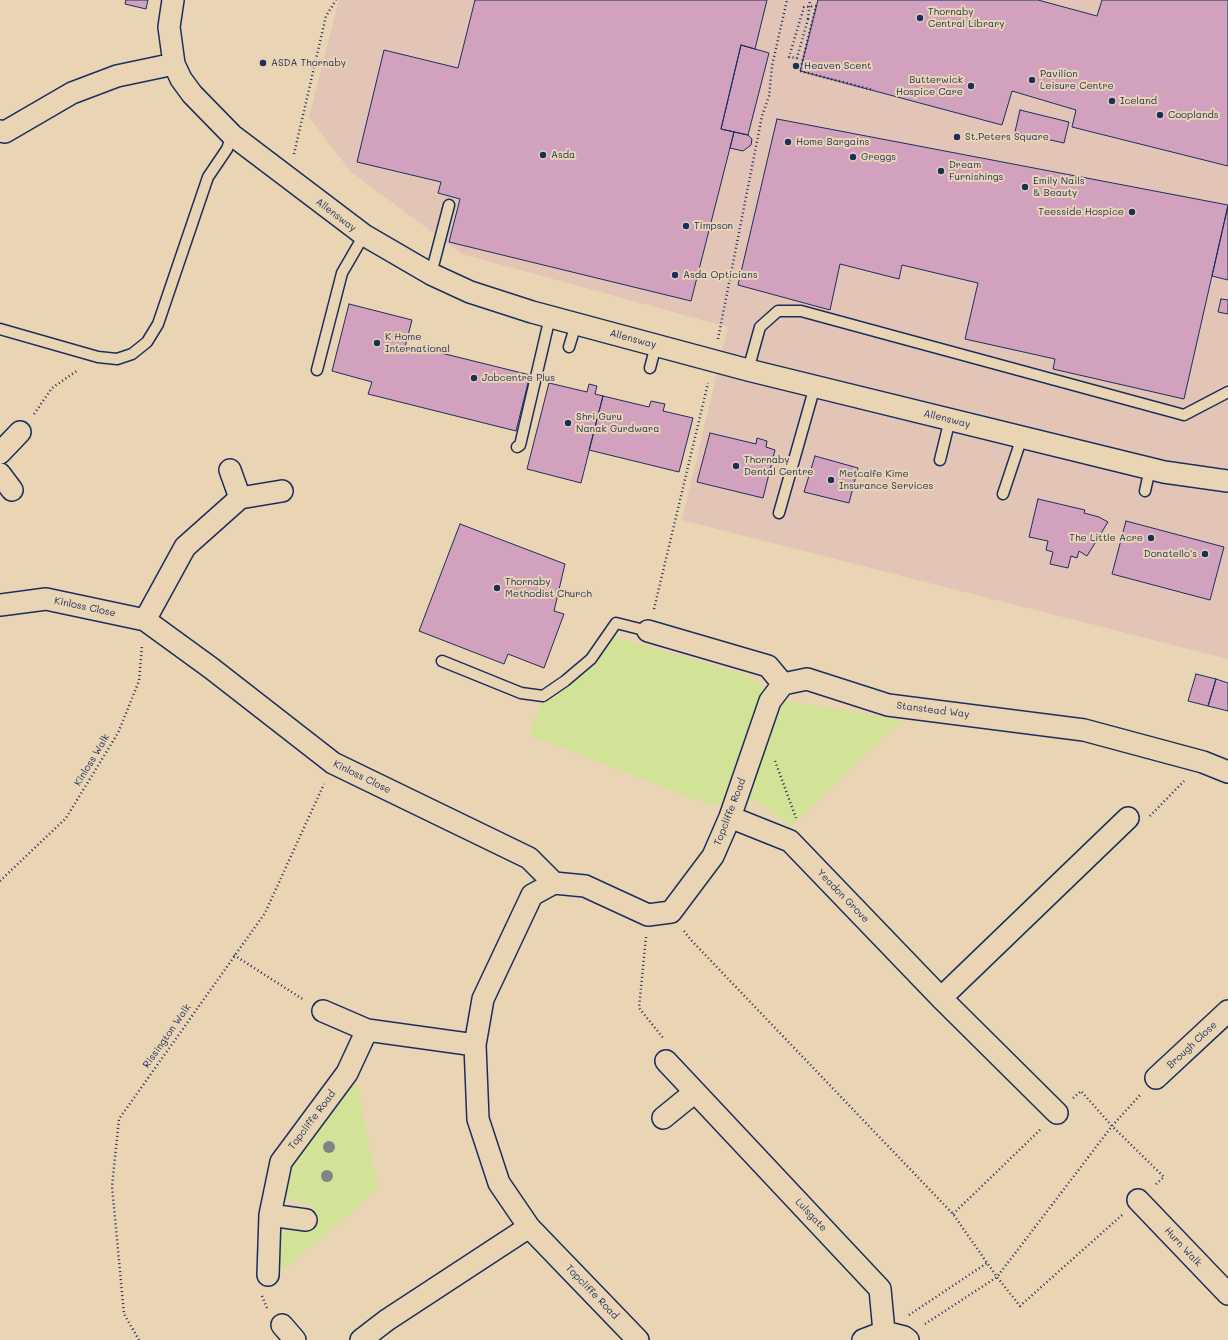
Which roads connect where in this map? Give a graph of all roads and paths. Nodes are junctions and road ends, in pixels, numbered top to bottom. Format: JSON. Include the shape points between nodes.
{"nodes":[{"id":1,"x":173,"y":0,"type":"edge"},
{"id":2,"x":336,"y":0,"type":"edge"},
{"id":3,"x":787,"y":0,"type":"edge"},
{"id":4,"x":810,"y":0,"type":"edge"},
{"id":5,"x":174,"y":64,"type":"junction"},
{"id":6,"x":874,"y":90,"type":"dead end"},
{"id":7,"x":0,"y":132,"type":"edge"},
{"id":8,"x":232,"y":135,"type":"junction"},
{"id":9,"x":288,"y":178,"type":"junction"},
{"id":10,"x":449,"y":205,"type":"dead end"},
{"id":11,"x":364,"y":235,"type":"junction"},
{"id":12,"x":431,"y":274,"type":"junction"},
{"id":13,"x":550,"y":317,"type":"junction"},
{"id":14,"x":576,"y":324,"type":"junction"},
{"id":15,"x":0,"y":329,"type":"edge"},
{"id":16,"x":656,"y":345,"type":"junction"},
{"id":17,"x":569,"y":348,"type":"dead end"},
{"id":18,"x":98,"y":357,"type":"junction"},
{"id":19,"x":714,"y":361,"type":"junction"},
{"id":20,"x":650,"y":368,"type":"dead end"},
{"id":21,"x":318,"y":370,"type":"dead end"},
{"id":22,"x":748,"y":370,"type":"junction"},
{"id":23,"x":815,"y":386,"type":"junction"},
{"id":24,"x":1228,"y":392,"type":"edge"},
{"id":25,"x":950,"y":419,"type":"junction"},
{"id":26,"x":20,"y":432,"type":"joint"},
{"id":27,"x":1022,"y":437,"type":"junction"},
{"id":28,"x":517,"y":447,"type":"dead end"},
{"id":29,"x":0,"y":453,"type":"edge"},
{"id":30,"x":940,"y":460,"type":"dead end"},
{"id":31,"x":1150,"y":469,"type":"junction"},
{"id":32,"x":230,"y":470,"type":"dead end"},
{"id":33,"x":1228,"y":481,"type":"edge"},
{"id":34,"x":282,"y":490,"type":"dead end"},
{"id":35,"x":1145,"y":491,"type":"dead end"},
{"id":36,"x":1003,"y":494,"type":"dead end"},
{"id":37,"x":240,"y":498,"type":"junction"},
{"id":38,"x":778,"y":513,"type":"dead end"},
{"id":39,"x":0,"y":605,"type":"edge"},
{"id":40,"x":145,"y":620,"type":"junction"},
{"id":41,"x":648,"y":631,"type":"junction"},
{"id":42,"x":442,"y":661,"type":"dead end"},
{"id":43,"x":783,"y":684,"type":"junction"},
{"id":44,"x":774,"y":758,"type":"dead end"},
{"id":45,"x":1203,"y":762,"type":"junction"},
{"id":46,"x":333,"y":763,"type":"junction"},
{"id":47,"x":1228,"y":772,"type":"edge"},
{"id":48,"x":730,"y":817,"type":"junction"},
{"id":49,"x":1128,"y":818,"type":"joint"},
{"id":50,"x":790,"y":841,"type":"junction"},
{"id":51,"x":0,"y":881,"type":"edge"},
{"id":52,"x":554,"y":883,"type":"junction"},
{"id":53,"x":672,"y":912,"type":"junction"},
{"id":54,"x":648,"y":915,"type":"junction"},
{"id":55,"x":234,"y":955,"type":"junction"},
{"id":56,"x":941,"y":998,"type":"junction"},
{"id":57,"x":323,"y":1011,"type":"joint"},
{"id":58,"x":1228,"y":1011,"type":"edge"},
{"id":59,"x":367,"y":1030,"type":"junction"},
{"id":60,"x":475,"y":1045,"type":"junction"},
{"id":61,"x":666,"y":1060,"type":"joint"},
{"id":62,"x":1156,"y":1078,"type":"joint"},
{"id":63,"x":695,"y":1092,"type":"junction"},
{"id":64,"x":1057,"y":1113,"type":"junction"},
{"id":65,"x":664,"y":1118,"type":"dead end"},
{"id":66,"x":1112,"y":1126,"type":"junction"},
{"id":67,"x":1138,"y":1200,"type":"junction"},
{"id":68,"x":953,"y":1214,"type":"junction"},
{"id":69,"x":270,"y":1215,"type":"junction"},
{"id":70,"x":306,"y":1220,"type":"dead end"},
{"id":71,"x":529,"y":1227,"type":"junction"},
{"id":72,"x":987,"y":1262,"type":"junction"},
{"id":73,"x":268,"y":1275,"type":"dead end"},
{"id":74,"x":997,"y":1277,"type":"junction"},
{"id":75,"x":1228,"y":1294,"type":"edge"},
{"id":76,"x":884,"y":1332,"type":"junction"},
{"id":77,"x":906,"y":1339,"type":"edge"},
{"id":78,"x":139,"y":1340,"type":"edge"},
{"id":79,"x":361,"y":1340,"type":"edge"},
{"id":80,"x":638,"y":1340,"type":"edge"},
{"id":81,"x":863,"y":1340,"type":"edge"}],
"edges":[{"from":1,"to":5,"type":"street","name":"Allensway","via":[[169,27]]},
{"from":2,"to":9,"type":"path","via":[[326,16]]},
{"from":3,"to":19,"type":"path"},
{"from":4,"to":6,"type":"path","bridge":true,"via":[[808,19],[797,58],[789,57],[804,7],[816,6],[800,71]]},
{"from":5,"to":7,"type":"street","via":[[117,76],[72,93],[5,132]]},
{"from":5,"to":8,"type":"street","name":"Allensway","via":[[180,80]]},
{"from":8,"to":9,"type":"street","name":"Allensway"},
{"from":8,"to":18,"type":"lane","via":[[227,149],[208,177],[158,324],[147,342],[132,354],[117,359]]},
{"from":9,"to":11,"type":"street","name":"Allensway"},
{"from":10,"to":12,"type":"lane"},
{"from":11,"to":12,"type":"street","name":"Allensway"},
{"from":11,"to":21,"type":"lane","via":[[342,273]]},
{"from":12,"to":13,"type":"street","name":"Allensway","via":[[470,292]]},
{"from":13,"to":14,"type":"street","name":"Allensway"},
{"from":13,"to":28,"type":"lane","via":[[520,445]]},
{"from":14,"to":16,"type":"street","name":"Allensway"},
{"from":14,"to":17,"type":"lane"},
{"from":15,"to":18,"type":"lane"},
{"from":16,"to":19,"type":"street","name":"Allensway"},
{"from":16,"to":20,"type":"lane"},
{"from":18,"to":26,"type":"path","via":[[52,388]]},
{"from":19,"to":22,"type":"street","name":"Allensway"},
{"from":19,"to":41,"type":"path"},
{"from":22,"to":23,"type":"street","name":"Allensway"},
{"from":22,"to":24,"type":"lane","via":[[760,326],[778,311],[800,311],[1184,415]]},
{"from":23,"to":25,"type":"street","name":"Allensway"},
{"from":23,"to":38,"type":"lane"},
{"from":25,"to":27,"type":"street","name":"Allensway"},
{"from":25,"to":30,"type":"lane"},
{"from":26,"to":29,"type":"street"},
{"from":27,"to":31,"type":"street","name":"Allensway"},
{"from":27,"to":36,"type":"lane"},
{"from":31,"to":33,"type":"street","name":"Allensway"},
{"from":31,"to":35,"type":"lane"},
{"from":32,"to":37,"type":"street"},
{"from":34,"to":37,"type":"street"},
{"from":37,"to":40,"type":"street","via":[[185,547]]},
{"from":39,"to":40,"type":"street","name":"Kinloss Close","via":[[46,599]]},
{"from":40,"to":46,"type":"street","name":"Kinloss Close"},
{"from":40,"to":51,"type":"path","name":"Kinloss Walk","via":[[139,681],[118,734],[66,818]]},
{"from":41,"to":42,"type":"lane","via":[[616,622],[591,659],[566,681],[543,696],[521,693]]},
{"from":41,"to":43,"type":"street","via":[[768,666]]},
{"from":43,"to":45,"type":"street","name":"Stanstead Way","via":[[807,679],[888,704],[1084,730]]},
{"from":43,"to":48,"type":"street","name":"Topcliffe Road","via":[[770,701]]},
{"from":44,"to":50,"type":"path","via":[[800,829]]},
{"from":45,"to":47,"type":"street","name":"Stanstead Way"},
{"from":45,"to":49,"type":"path","via":[[1138,828]]},
{"from":46,"to":52,"type":"street","name":"Kinloss Close","via":[[529,858]]},
{"from":46,"to":55,"type":"path","name":"Rissington Walk","via":[[265,912]]},
{"from":48,"to":50,"type":"street","name":"Yeadon Grove"},
{"from":48,"to":53,"type":"street","name":"Topcliffe Road","via":[[713,856]]},
{"from":49,"to":56,"type":"street"},
{"from":50,"to":56,"type":"street","name":"Yeadon Grove"},
{"from":52,"to":54,"type":"street","via":[[585,886]]},
{"from":52,"to":60,"type":"street","name":"Topcliffe Road","via":[[532,895],[483,1000]]},
{"from":53,"to":54,"type":"street"},
{"from":53,"to":68,"type":"path","via":[[691,940]]},
{"from":54,"to":61,"type":"path","via":[[639,1008],[674,1052]]},
{"from":55,"to":57,"type":"path"},
{"from":55,"to":78,"type":"path","name":"Rissington Walk","via":[[119,1119],[112,1186],[124,1314]]},
{"from":56,"to":64,"type":"street","name":"Yeadon Grove"},
{"from":57,"to":59,"type":"street"},
{"from":58,"to":62,"type":"street","name":"Brough Close"},
{"from":59,"to":60,"type":"street"},
{"from":59,"to":69,"type":"street","name":"Topcliffe Road","via":[[347,1072],[281,1162]]},
{"from":60,"to":71,"type":"street","name":"Topcliffe Road","via":[[478,1119],[499,1183]]},
{"from":61,"to":63,"type":"street","name":"Lulsgate"},
{"from":62,"to":66,"type":"path"},
{"from":63,"to":65,"type":"street"},
{"from":63,"to":76,"type":"street","name":"Lulsgate","via":[[880,1289]]},
{"from":64,"to":66,"type":"path","via":[[1081,1091]]},
{"from":64,"to":68,"type":"path"},
{"from":66,"to":67,"type":"path","via":[[1164,1177]]},
{"from":66,"to":74,"type":"path"},
{"from":67,"to":74,"type":"path","via":[[1020,1306]]},
{"from":67,"to":75,"type":"street","name":"Hurn Walk"},
{"from":68,"to":72,"type":"path"},
{"from":69,"to":70,"type":"street"},
{"from":69,"to":73,"type":"street","name":"Topcliffe Road"},
{"from":71,"to":79,"type":"street","via":[[387,1320]]},
{"from":71,"to":80,"type":"street","name":"Topcliffe Road"},
{"from":72,"to":74,"type":"path"},
{"from":72,"to":76,"type":"path"},
{"from":74,"to":77,"type":"path"},
{"from":76,"to":77,"type":"street"},
{"from":76,"to":81,"type":"street"}]}
